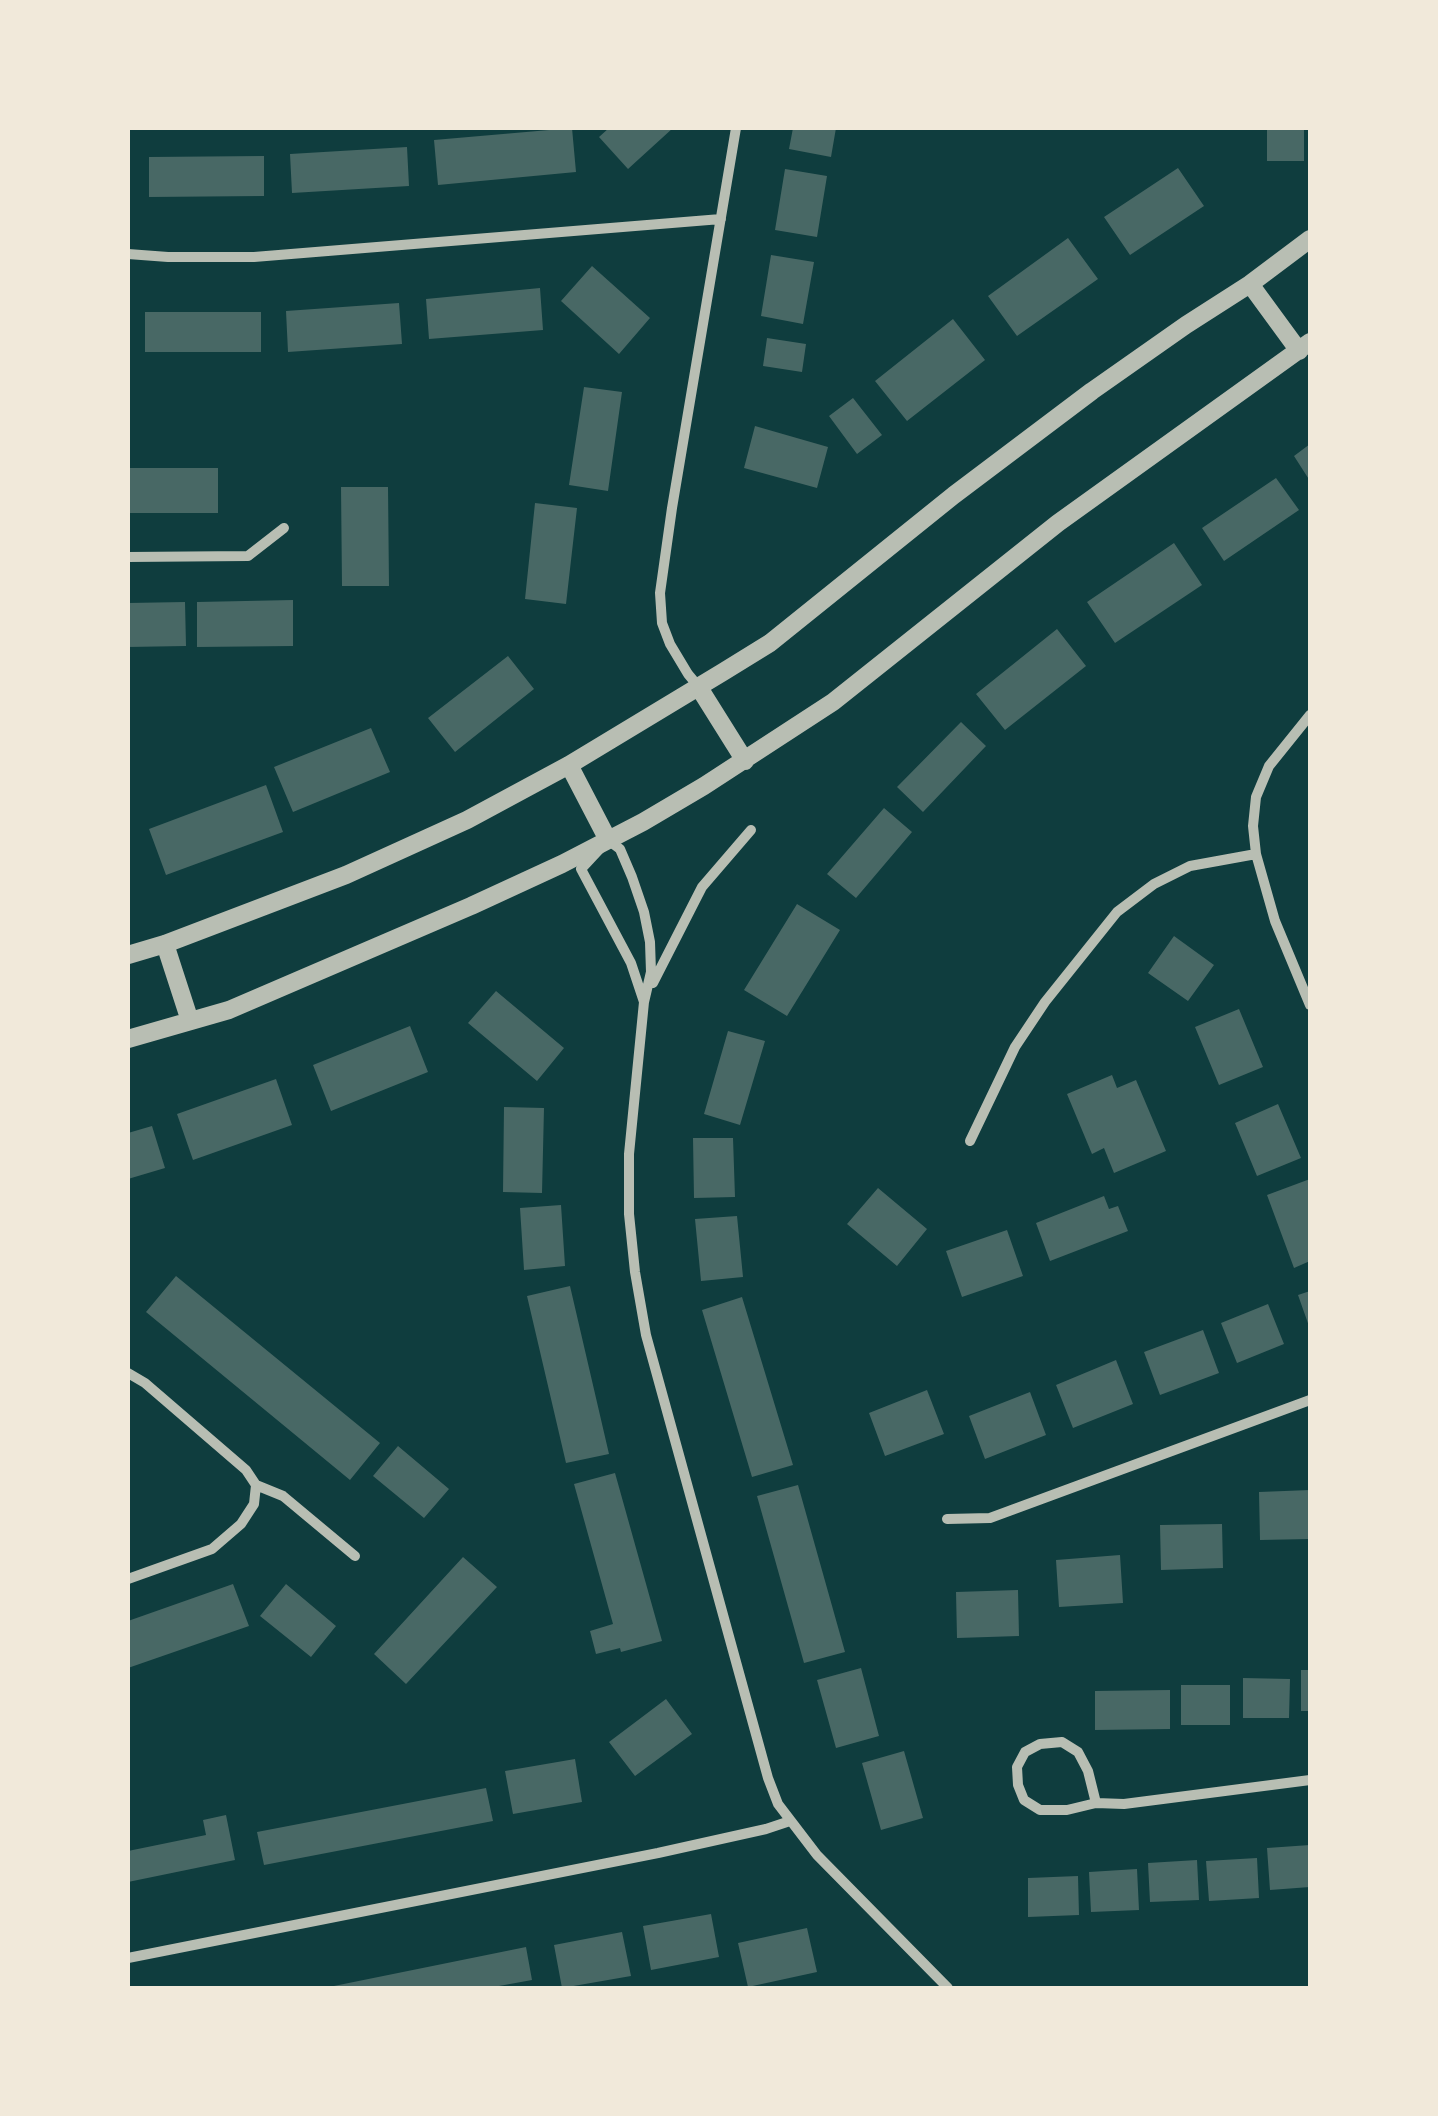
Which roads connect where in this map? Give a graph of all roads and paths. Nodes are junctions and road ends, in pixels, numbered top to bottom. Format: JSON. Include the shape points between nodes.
{"nodes":[{"id":1,"x":736,"y":128,"type":"edge"},
{"id":2,"x":721,"y":220,"type":"junction"},
{"id":3,"x":1310,"y":240,"type":"edge"},
{"id":4,"x":128,"y":254,"type":"edge"},
{"id":5,"x":1250,"y":284,"type":"junction"},
{"id":6,"x":1304,"y":347,"type":"edge"},
{"id":7,"x":284,"y":528,"type":"dead end"},
{"id":8,"x":128,"y":558,"type":"edge"},
{"id":9,"x":698,"y":686,"type":"junction"},
{"id":10,"x":1310,"y":715,"type":"edge"},
{"id":11,"x":745,"y":760,"type":"junction"},
{"id":12,"x":569,"y":765,"type":"junction"},
{"id":13,"x":751,"y":830,"type":"dead end"},
{"id":14,"x":608,"y":840,"type":"junction"},
{"id":15,"x":1256,"y":854,"type":"junction"},
{"id":16,"x":164,"y":944,"type":"junction"},
{"id":17,"x":128,"y":955,"type":"edge"},
{"id":18,"x":644,"y":1002,"type":"junction"},
{"id":19,"x":1310,"y":1005,"type":"edge"},
{"id":20,"x":190,"y":1021,"type":"junction"},
{"id":21,"x":128,"y":1039,"type":"edge"},
{"id":22,"x":970,"y":1141,"type":"dead end"},
{"id":23,"x":128,"y":1373,"type":"edge"},
{"id":24,"x":1310,"y":1400,"type":"edge"},
{"id":25,"x":256,"y":1486,"type":"junction"},
{"id":26,"x":947,"y":1520,"type":"dead end"},
{"id":27,"x":355,"y":1556,"type":"dead end"},
{"id":28,"x":128,"y":1580,"type":"edge"},
{"id":29,"x":1310,"y":1780,"type":"edge"},
{"id":30,"x":1096,"y":1803,"type":"junction"},
{"id":31,"x":790,"y":1821,"type":"junction"},
{"id":32,"x":128,"y":1958,"type":"edge"},
{"id":33,"x":948,"y":1988,"type":"edge"}],
"edges":[{"from":1,"to":2,"type":"street"},
{"from":2,"to":4,"type":"street","via":[[254,256]]},
{"from":2,"to":9,"type":"street","via":[[660,593],[670,644]]},
{"from":3,"to":5,"type":"street"},
{"from":5,"to":6,"type":"street"},
{"from":5,"to":9,"type":"street","via":[[1025,441],[770,643]]},
{"from":6,"to":11,"type":"street","via":[[1058,522],[832,702]]},
{"from":7,"to":8,"type":"street","via":[[248,556]]},
{"from":9,"to":11,"type":"street"},
{"from":9,"to":12,"type":"street"},
{"from":10,"to":15,"type":"street","via":[[1269,766],[1256,796]]},
{"from":11,"to":14,"type":"street"},
{"from":12,"to":14,"type":"street"},
{"from":12,"to":16,"type":"street","via":[[346,875]]},
{"from":13,"to":18,"type":"street","via":[[702,887]]},
{"from":14,"to":18,"type":"street","via":[[620,850],[644,912],[651,972]]},
{"from":14,"to":18,"type":"street","via":[[581,870],[631,963]]},
{"from":14,"to":20,"type":"street","via":[[298,982]]},
{"from":15,"to":19,"type":"street"},
{"from":15,"to":22,"type":"street","via":[[1190,866],[1116,912],[1015,1047]]},
{"from":16,"to":17,"type":"street"},
{"from":16,"to":20,"type":"street"},
{"from":18,"to":31,"type":"street","via":[[629,1214],[646,1335],[768,1778]]},
{"from":20,"to":21,"type":"street"},
{"from":23,"to":25,"type":"street","via":[[246,1470]]},
{"from":24,"to":26,"type":"street","via":[[990,1518]]},
{"from":25,"to":27,"type":"street","via":[[283,1496]]},
{"from":25,"to":28,"type":"street","via":[[241,1524],[212,1549]]},
{"from":29,"to":30,"type":"street"},
{"from":30,"to":30,"type":"street","via":[[1040,1810],[1024,1800],[1017,1768],[1025,1752],[1062,1742],[1078,1752]]},
{"from":31,"to":32,"type":"street"},
{"from":31,"to":33,"type":"street"}]}
